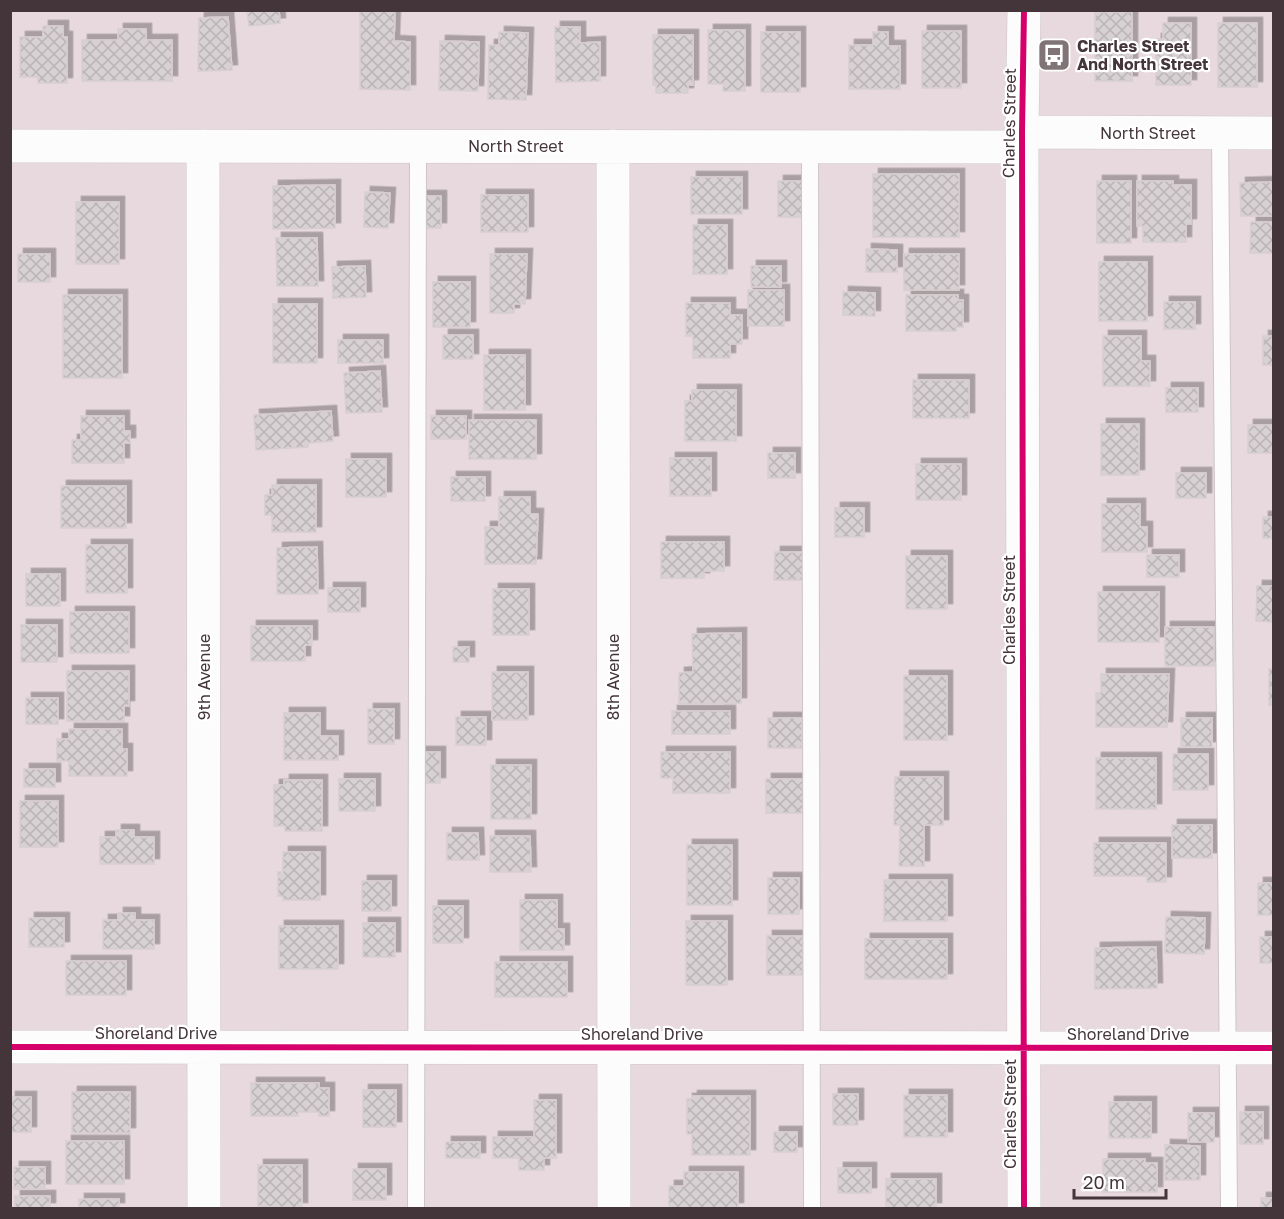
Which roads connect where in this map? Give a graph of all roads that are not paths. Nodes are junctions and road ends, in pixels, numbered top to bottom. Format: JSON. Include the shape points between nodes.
{"nodes":[{"id":1,"x":1024,"y":10,"type":"edge"},
{"id":2,"x":1220,"y":134,"type":"junction"},
{"id":3,"x":1274,"y":134,"type":"edge"},
{"id":4,"x":1022,"y":139,"type":"junction"},
{"id":5,"x":810,"y":144,"type":"junction"},
{"id":6,"x":10,"y":146,"type":"edge"},
{"id":7,"x":203,"y":146,"type":"junction"},
{"id":8,"x":418,"y":146,"type":"junction"},
{"id":9,"x":613,"y":146,"type":"junction"},
{"id":10,"x":10,"y":1047,"type":"edge"},
{"id":11,"x":204,"y":1047,"type":"junction"},
{"id":12,"x":416,"y":1047,"type":"junction"},
{"id":13,"x":614,"y":1047,"type":"junction"},
{"id":14,"x":812,"y":1047,"type":"junction"},
{"id":15,"x":1023,"y":1047,"type":"junction"},
{"id":16,"x":1229,"y":1047,"type":"junction"},
{"id":17,"x":1274,"y":1048,"type":"edge"},
{"id":18,"x":204,"y":1209,"type":"edge"},
{"id":19,"x":416,"y":1209,"type":"edge"},
{"id":20,"x":614,"y":1209,"type":"edge"},
{"id":21,"x":812,"y":1209,"type":"edge"},
{"id":22,"x":1024,"y":1209,"type":"edge"},
{"id":23,"x":1229,"y":1209,"type":"edge"}],
"edges":[{"from":1,"to":4,"type":"street","name":"Charles Street"},
{"from":2,"to":3,"type":"street","name":"North Street"},
{"from":2,"to":4,"type":"street","name":"North Street"},
{"from":2,"to":16,"type":"lane"},
{"from":4,"to":5,"type":"street","name":"North Street"},
{"from":4,"to":15,"type":"street","name":"Charles Street"},
{"from":5,"to":9,"type":"street","name":"North Street"},
{"from":5,"to":14,"type":"lane"},
{"from":6,"to":7,"type":"street","name":"North Street"},
{"from":7,"to":8,"type":"street","name":"North Street"},
{"from":7,"to":11,"type":"street","name":"9th Avenue"},
{"from":8,"to":9,"type":"street","name":"North Street"},
{"from":8,"to":12,"type":"lane"},
{"from":9,"to":13,"type":"street","name":"8th Avenue"},
{"from":10,"to":11,"type":"street","name":"Shoreland Drive"},
{"from":11,"to":12,"type":"street","name":"Shoreland Drive"},
{"from":11,"to":18,"type":"street","name":"9th Avenue"},
{"from":12,"to":13,"type":"street","name":"Shoreland Drive"},
{"from":12,"to":19,"type":"lane"},
{"from":13,"to":14,"type":"street","name":"Shoreland Drive"},
{"from":13,"to":20,"type":"street","name":"8th Avenue"},
{"from":14,"to":15,"type":"street","name":"Shoreland Drive"},
{"from":14,"to":21,"type":"lane"},
{"from":15,"to":16,"type":"street","name":"Shoreland Drive"},
{"from":15,"to":22,"type":"street","name":"Charles Street"},
{"from":16,"to":17,"type":"street","name":"Shoreland Drive"},
{"from":16,"to":23,"type":"lane"}]}
